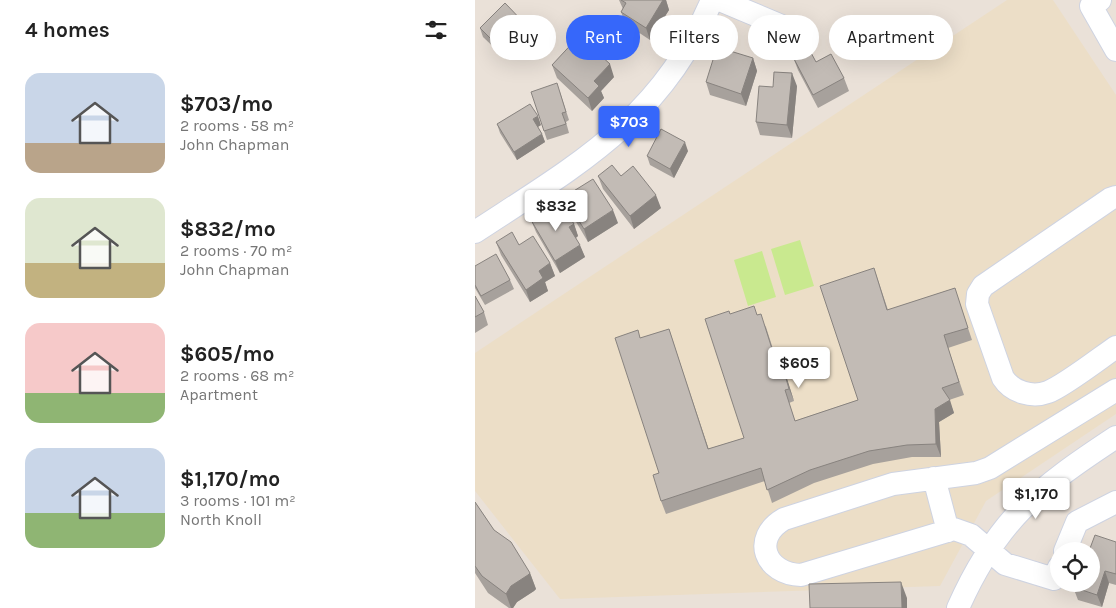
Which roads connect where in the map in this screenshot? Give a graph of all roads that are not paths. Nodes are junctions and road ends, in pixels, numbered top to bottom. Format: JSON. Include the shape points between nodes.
{"nodes":[{"id":1,"x":712,"y":0,"type":"edge"},
{"id":2,"x":720,"y":0,"type":"edge"},
{"id":3,"x":1100,"y":0,"type":"edge"},
{"id":4,"x":756,"y":15,"type":"edge"},
{"id":5,"x":1116,"y":50,"type":"edge"},
{"id":6,"x":1116,"y":197,"type":"edge"},
{"id":7,"x":475,"y":232,"type":"edge"},
{"id":8,"x":1116,"y":347,"type":"edge"},
{"id":9,"x":1116,"y":390,"type":"edge"},
{"id":10,"x":1114,"y":443,"type":"edge"},
{"id":11,"x":934,"y":478,"type":"junction"},
{"id":12,"x":1116,"y":502,"type":"edge"},
{"id":13,"x":947,"y":531,"type":"junction"},
{"id":14,"x":1069,"y":542,"type":"edge"},
{"id":15,"x":988,"y":550,"type":"junction"},
{"id":16,"x":1050,"y":578,"type":"edge"},
{"id":17,"x":958,"y":608,"type":"edge"}],
"edges":[{"from":1,"to":7,"type":"street","via":[[677,66],[633,119],[607,143]]},
{"from":2,"to":4,"type":"street"},
{"from":3,"to":5,"type":"street","via":[[1091,6]]},
{"from":6,"to":8,"type":"street","via":[[983,286],[977,304],[1003,378],[1018,390],[1031,394],[1049,392]]},
{"from":9,"to":11,"type":"street","via":[[990,468]]},
{"from":10,"to":15,"type":"street","via":[[1038,492],[1002,529]]},
{"from":11,"to":13,"type":"street"},
{"from":11,"to":13,"type":"street","via":[[893,484],[784,519],[769,534],[766,554],[773,567],[801,575]]},
{"from":12,"to":14,"type":"street","via":[[1077,522]]},
{"from":13,"to":15,"type":"street","via":[[961,530]]},
{"from":15,"to":16,"type":"street","via":[[1005,564]]},
{"from":15,"to":17,"type":"street"}]}
